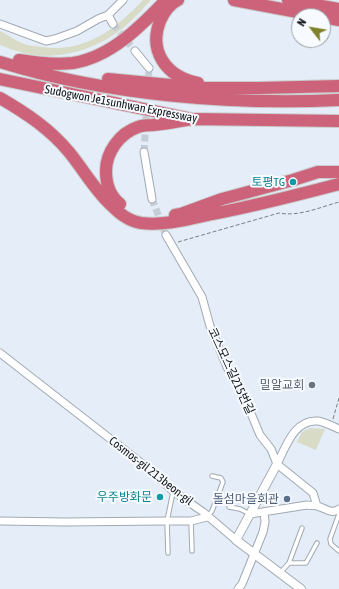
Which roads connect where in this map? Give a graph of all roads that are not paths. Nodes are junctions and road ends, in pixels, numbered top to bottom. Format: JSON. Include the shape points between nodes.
{"nodes":[{"id":1,"x":123,"y":0,"type":"edge"},
{"id":2,"x":166,"y":0,"type":"edge"},
{"id":3,"x":178,"y":0,"type":"edge"},
{"id":4,"x":234,"y":0,"type":"edge"},
{"id":5,"x":288,"y":0,"type":"edge"},
{"id":6,"x":339,"y":9,"type":"edge"},
{"id":7,"x":291,"y":11,"type":"edge"},
{"id":8,"x":108,"y":15,"type":"junction"},
{"id":9,"x":0,"y":24,"type":"edge"},
{"id":10,"x":113,"y":24,"type":"tunnel mouth"},
{"id":11,"x":135,"y":50,"type":"tunnel mouth"},
{"id":12,"x":0,"y":56,"type":"edge"},
{"id":13,"x":0,"y":62,"type":"edge"},
{"id":14,"x":12,"y":66,"type":"junction"},
{"id":15,"x":149,"y":68,"type":"tunnel mouth"},
{"id":16,"x":0,"y":79,"type":"edge"},
{"id":17,"x":336,"y":86,"type":"edge"},
{"id":18,"x":258,"y":88,"type":"junction"},
{"id":19,"x":0,"y":98,"type":"edge"},
{"id":20,"x":336,"y":100,"type":"edge"},
{"id":21,"x":192,"y":119,"type":"junction"},
{"id":22,"x":336,"y":121,"type":"edge"},
{"id":23,"x":144,"y":152,"type":"tunnel mouth"},
{"id":24,"x":339,"y":163,"type":"edge"},
{"id":25,"x":318,"y":172,"type":"junction"},
{"id":26,"x":339,"y":172,"type":"edge"},
{"id":27,"x":339,"y":184,"type":"edge"},
{"id":28,"x":152,"y":199,"type":"tunnel mouth"},
{"id":29,"x":166,"y":235,"type":"tunnel mouth"},
{"id":30,"x":0,"y":353,"type":"edge"},
{"id":31,"x":339,"y":429,"type":"edge"},
{"id":32,"x":276,"y":464,"type":"junction"},
{"id":33,"x":212,"y":476,"type":"dead end"},
{"id":34,"x":174,"y":491,"type":"junction"},
{"id":35,"x":317,"y":506,"type":"junction"},
{"id":36,"x":230,"y":507,"type":"dead end"},
{"id":37,"x":339,"y":509,"type":"edge"},
{"id":38,"x":264,"y":512,"type":"junction"},
{"id":39,"x":250,"y":514,"type":"junction"},
{"id":40,"x":339,"y":514,"type":"edge"},
{"id":41,"x":207,"y":517,"type":"junction"},
{"id":42,"x":0,"y":521,"type":"edge"},
{"id":43,"x":191,"y":521,"type":"junction"},
{"id":44,"x":167,"y":522,"type":"junction"},
{"id":45,"x":302,"y":528,"type":"dead end"},
{"id":46,"x":236,"y":540,"type":"junction"},
{"id":47,"x":317,"y":543,"type":"dead end"},
{"id":48,"x":192,"y":551,"type":"dead end"},
{"id":49,"x":339,"y":551,"type":"edge"},
{"id":50,"x":168,"y":553,"type":"dead end"},
{"id":51,"x":255,"y":554,"type":"junction"},
{"id":52,"x":289,"y":563,"type":"junction"},
{"id":53,"x":281,"y":572,"type":"junction"},
{"id":54,"x":238,"y":589,"type":"edge"},
{"id":55,"x":301,"y":589,"type":"edge"}],
"edges":[{"from":1,"to":8,"type":"street"},
{"from":2,"to":12,"type":"highway","via":[[132,34],[88,58],[75,62],[41,64]]},
{"from":3,"to":18,"type":"highway","via":[[163,15],[157,31],[159,55],[166,66],[175,74],[190,81]]},
{"from":4,"to":7,"type":"highway"},
{"from":5,"to":6,"type":"highway"},
{"from":8,"to":9,"type":"street","via":[[46,41]]},
{"from":8,"to":10,"type":"street"},
{"from":11,"to":15,"type":"street"},
{"from":13,"to":14,"type":"highway","name":"Sudogwon Je1sunhwan Expressway"},
{"from":14,"to":18,"type":"highway","name":"Sudogwon Je1sunhwan Expressway","via":[[201,88]]},
{"from":14,"to":20,"type":"highway","name":"Sudogwon Je1sunhwan Expressway","via":[[142,92],[253,101]]},
{"from":16,"to":21,"type":"highway","name":"Sudogwon Je1sunhwan Expressway"},
{"from":17,"to":18,"type":"highway","name":"Sudogwon Je1sunhwan Expressway"},
{"from":19,"to":27,"type":"highway","via":[[50,132],[109,204],[124,217],[139,223],[182,221]]},
{"from":21,"to":22,"type":"highway","name":"Sudogwon Je1sunhwan Expressway"},
{"from":21,"to":25,"type":"highway","via":[[139,126],[115,144],[107,160],[106,178],[115,200],[127,210],[147,217],[181,214],[222,199]]},
{"from":23,"to":28,"type":"street"},
{"from":24,"to":25,"type":"highway"},
{"from":25,"to":26,"type":"highway"},
{"from":29,"to":32,"type":"street","name":"코스모스길215번길","via":[[202,297],[210,326],[227,367]]},
{"from":30,"to":34,"type":"street","name":"Cosmos-gil 213beon-gil"},
{"from":31,"to":32,"type":"street","via":[[317,421],[298,427]]},
{"from":32,"to":35,"type":"street","name":"코스모스길215번길","via":[[312,492]]},
{"from":32,"to":39,"type":"street"},
{"from":33,"to":41,"type":"lane","via":[[221,478],[223,482],[212,511]]},
{"from":34,"to":41,"type":"street","name":"Cosmos-gil 213beon-gil"},
{"from":34,"to":44,"type":"lane"},
{"from":35,"to":37,"type":"street","via":[[331,512]]},
{"from":35,"to":38,"type":"street"},
{"from":36,"to":39,"type":"lane"},
{"from":38,"to":39,"type":"street"},
{"from":38,"to":51,"type":"street","via":[[265,525]]},
{"from":39,"to":46,"type":"street"},
{"from":40,"to":49,"type":"lane","via":[[330,539],[331,544]]},
{"from":41,"to":43,"type":"street"},
{"from":41,"to":46,"type":"street","name":"Cosmos-gil 213beon-gil"},
{"from":42,"to":44,"type":"street"},
{"from":43,"to":44,"type":"street"},
{"from":43,"to":48,"type":"lane"},
{"from":44,"to":50,"type":"lane"},
{"from":45,"to":52,"type":"lane"},
{"from":46,"to":51,"type":"street","name":"Cosmos-gil 213beon-gil"},
{"from":47,"to":52,"type":"lane","via":[[306,563]]},
{"from":51,"to":53,"type":"street","name":"Cosmos-gil 213beon-gil"},
{"from":51,"to":54,"type":"street"},
{"from":52,"to":53,"type":"lane"},
{"from":53,"to":55,"type":"street","name":"Cosmos-gil 213beon-gil"}]}
